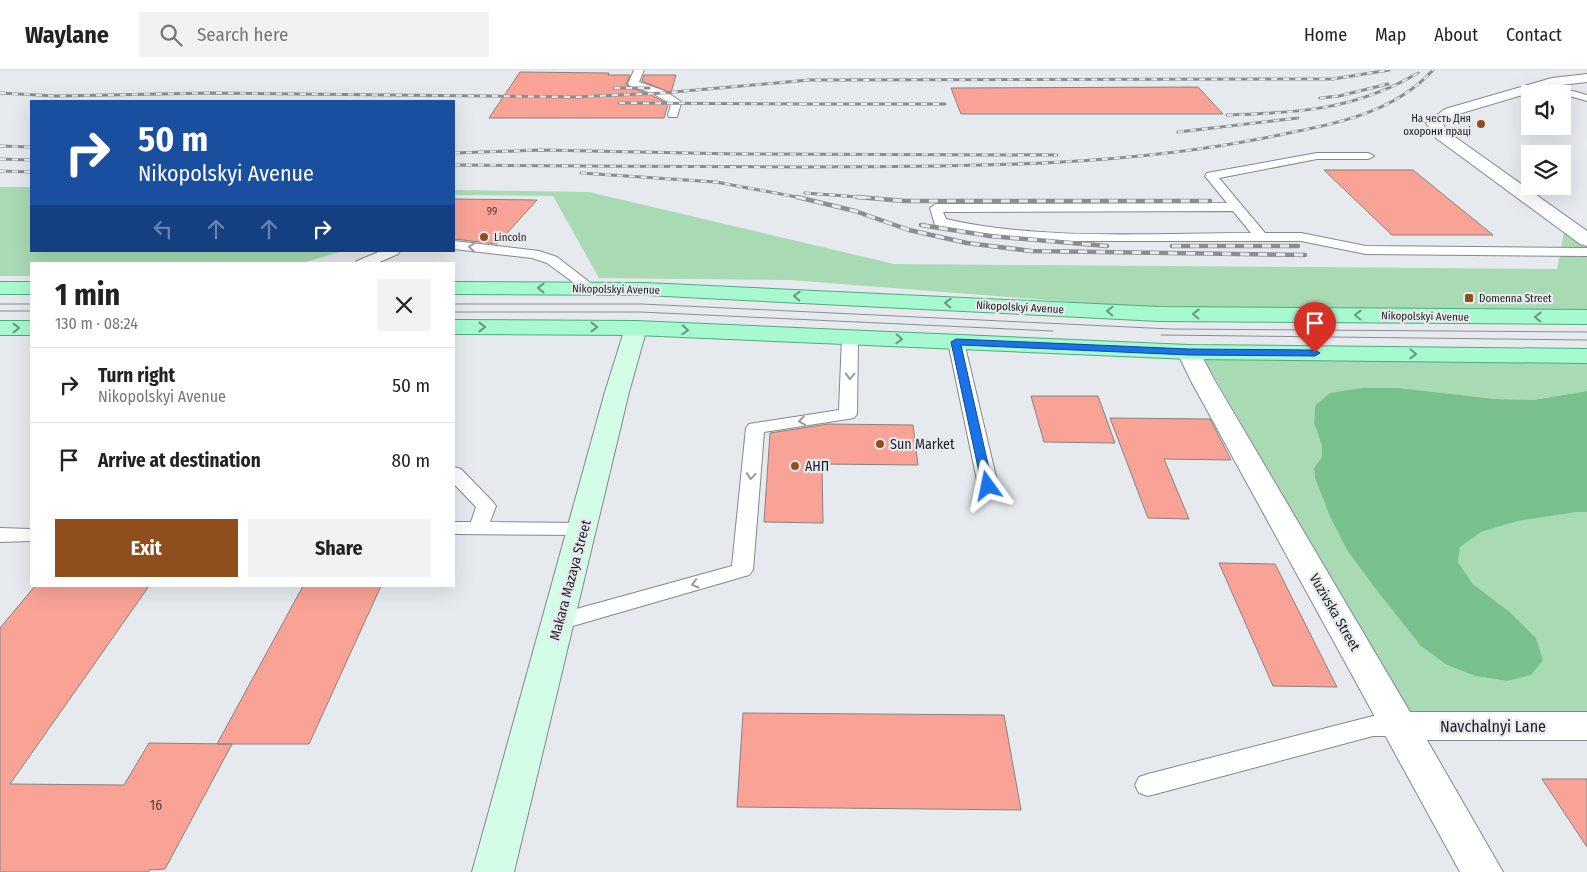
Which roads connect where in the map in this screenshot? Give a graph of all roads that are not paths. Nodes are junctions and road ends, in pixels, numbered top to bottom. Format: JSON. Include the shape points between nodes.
{"nodes":[{"id":1,"x":639,"y":70,"type":"edge"},
{"id":2,"x":1587,"y":78,"type":"edge"},
{"id":3,"x":1540,"y":85,"type":"edge"},
{"id":4,"x":1521,"y":91,"type":"edge"},
{"id":5,"x":1571,"y":94,"type":"edge"},
{"id":6,"x":1587,"y":98,"type":"edge"},
{"id":7,"x":673,"y":115,"type":"dead end"},
{"id":8,"x":1368,"y":156,"type":"dead end"},
{"id":9,"x":1236,"y":207,"type":"junction"},
{"id":10,"x":1261,"y":237,"type":"junction"},
{"id":11,"x":1587,"y":240,"type":"edge"},
{"id":12,"x":455,"y":246,"type":"edge"},
{"id":13,"x":391,"y":252,"type":"edge"},
{"id":14,"x":1587,"y":252,"type":"edge"},
{"id":15,"x":367,"y":262,"type":"edge"},
{"id":16,"x":0,"y":288,"type":"edge"},
{"id":17,"x":30,"y":288,"type":"edge"},
{"id":18,"x":455,"y":288,"type":"edge"},
{"id":19,"x":590,"y":288,"type":"junction"},
{"id":20,"x":646,"y":289,"type":"junction"},
{"id":21,"x":1587,"y":317,"type":"edge"},
{"id":22,"x":455,"y":327,"type":"edge"},
{"id":23,"x":0,"y":328,"type":"edge"},
{"id":24,"x":30,"y":328,"type":"edge"},
{"id":25,"x":636,"y":328,"type":"junction"},
{"id":26,"x":850,"y":337,"type":"junction"},
{"id":27,"x":956,"y":342,"type":"junction"},
{"id":28,"x":1189,"y":352,"type":"junction"},
{"id":29,"x":1587,"y":356,"type":"edge"},
{"id":30,"x":455,"y":474,"type":"edge"},
{"id":31,"x":988,"y":486,"type":"dead end"},
{"id":32,"x":455,"y":528,"type":"edge"},
{"id":33,"x":478,"y":529,"type":"junction"},
{"id":34,"x":583,"y":529,"type":"junction"},
{"id":35,"x":0,"y":535,"type":"edge"},
{"id":36,"x":30,"y":535,"type":"edge"},
{"id":37,"x":559,"y":622,"type":"junction"},
{"id":38,"x":1400,"y":726,"type":"junction"},
{"id":39,"x":1587,"y":726,"type":"edge"},
{"id":40,"x":1148,"y":785,"type":"dead end"},
{"id":41,"x":494,"y":872,"type":"edge"},
{"id":42,"x":1482,"y":872,"type":"edge"}],
"edges":[{"from":1,"to":7,"type":"lane","via":[[633,84],[672,99],[676,103]]},
{"from":2,"to":3,"type":"street"},
{"from":4,"to":11,"type":"street","via":[[1450,112],[1434,123],[1442,135]]},
{"from":5,"to":6,"type":"lane"},
{"from":8,"to":9,"type":"lane","via":[[1317,156],[1211,176]]},
{"from":9,"to":10,"type":"lane"},
{"from":9,"to":10,"type":"lane","via":[[936,208],[940,222],[966,228],[1056,237]]},
{"from":10,"to":14,"type":"lane","via":[[1302,237],[1366,250]]},
{"from":19,"to":12,"type":"lane","one_way":true,"via":[[552,260],[534,254]]},
{"from":13,"to":15,"type":"lane"},
{"from":16,"to":17,"type":"main road"},
{"from":19,"to":18,"type":"main road","name":"Nikopolskyi Avenue","one_way":true},
{"from":19,"to":20,"type":"main road","name":"Nikopolskyi Avenue"},
{"from":21,"to":20,"type":"main road","name":"Nikopolskyi Avenue","one_way":true,"via":[[1159,314]]},
{"from":20,"to":25,"type":"main road","name":"Makara Mazaya Street"},
{"from":22,"to":25,"type":"main road","one_way":true},
{"from":23,"to":24,"type":"main road","one_way":true},
{"from":25,"to":26,"type":"main road","one_way":true},
{"from":25,"to":34,"type":"main road","name":"Makara Mazaya Street"},
{"from":26,"to":27,"type":"main road","one_way":true},
{"from":26,"to":37,"type":"lane","one_way":true,"via":[[848,414],[755,428],[742,570]]},
{"from":27,"to":28,"type":"main road"},
{"from":27,"to":31,"type":"lane"},
{"from":28,"to":29,"type":"main road","one_way":true},
{"from":28,"to":38,"type":"street","name":"Vuzivska Street"},
{"from":30,"to":33,"type":"lane","via":[[486,506]]},
{"from":32,"to":33,"type":"lane"},
{"from":33,"to":34,"type":"lane"},
{"from":34,"to":37,"type":"main road","name":"Makara Mazaya Street"},
{"from":35,"to":36,"type":"lane"},
{"from":37,"to":41,"type":"main road","name":"Makara Mazaya Street"},
{"from":38,"to":39,"type":"street","name":"Navchalnyi Lane"},
{"from":38,"to":40,"type":"lane","via":[[1373,726]]},
{"from":38,"to":42,"type":"street","name":"Vuzivska Street"}]}
